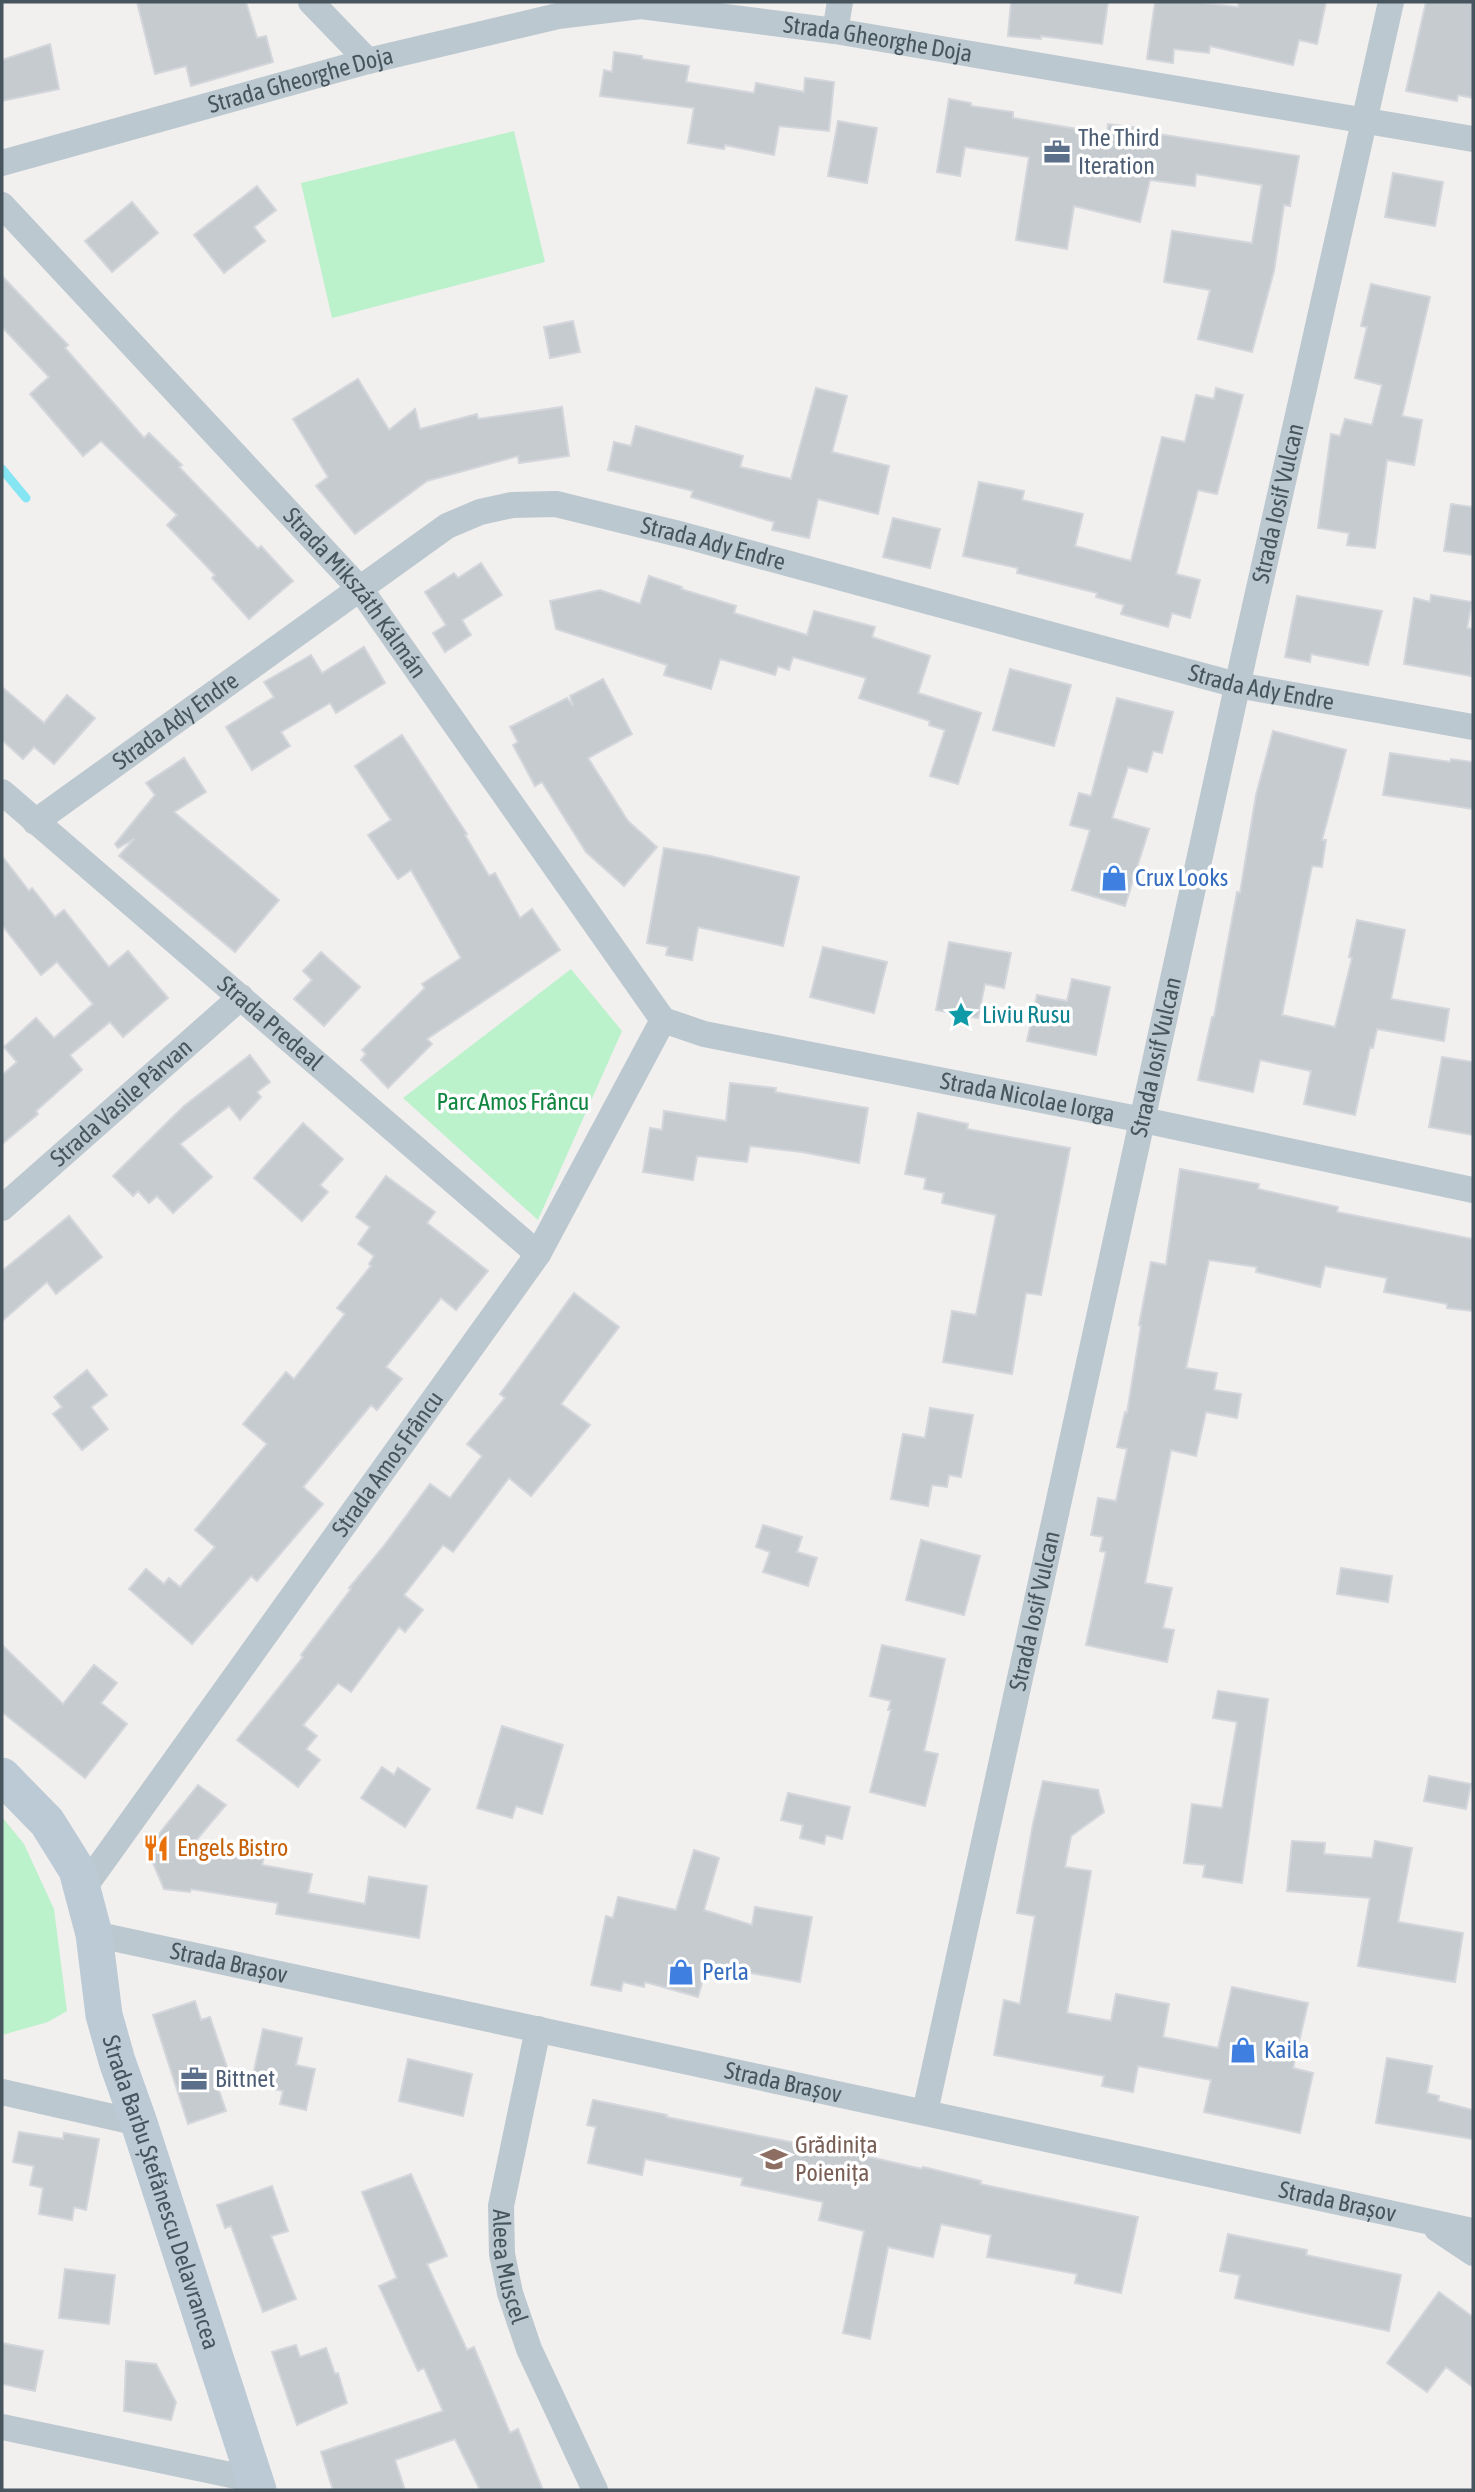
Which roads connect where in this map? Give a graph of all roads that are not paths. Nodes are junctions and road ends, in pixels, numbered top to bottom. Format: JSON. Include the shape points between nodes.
{"nodes":[{"id":1,"x":312,"y":2,"type":"edge"},
{"id":2,"x":840,"y":2,"type":"edge"},
{"id":3,"x":1391,"y":2,"type":"edge"},
{"id":4,"x":835,"y":31,"type":"junction"},
{"id":5,"x":368,"y":61,"type":"junction"},
{"id":6,"x":1366,"y":121,"type":"junction"},
{"id":7,"x":1473,"y":139,"type":"edge"},
{"id":8,"x":2,"y":163,"type":"edge"},
{"id":9,"x":2,"y":205,"type":"edge"},
{"id":10,"x":360,"y":590,"type":"junction"},
{"id":11,"x":1237,"y":685,"type":"junction"},
{"id":12,"x":1473,"y":727,"type":"edge"},
{"id":13,"x":2,"y":792,"type":"edge"},
{"id":14,"x":35,"y":822,"type":"junction"},
{"id":15,"x":241,"y":998,"type":"junction"},
{"id":16,"x":663,"y":1020,"type":"junction"},
{"id":17,"x":1143,"y":1120,"type":"junction"},
{"id":18,"x":1473,"y":1189,"type":"edge"},
{"id":19,"x":2,"y":1208,"type":"edge"},
{"id":20,"x":538,"y":1254,"type":"junction"},
{"id":21,"x":2,"y":1776,"type":"edge"},
{"id":22,"x":83,"y":1889,"type":"junction"},
{"id":23,"x":94,"y":1934,"type":"junction"},
{"id":24,"x":538,"y":2029,"type":"junction"},
{"id":25,"x":2,"y":2092,"type":"edge"},
{"id":26,"x":925,"y":2112,"type":"junction"},
{"id":27,"x":139,"y":2123,"type":"junction"},
{"id":28,"x":1427,"y":2222,"type":"junction"},
{"id":29,"x":1473,"y":2231,"type":"edge"},
{"id":30,"x":1473,"y":2253,"type":"edge"},
{"id":31,"x":2,"y":2427,"type":"edge"},
{"id":32,"x":256,"y":2485,"type":"edge"},
{"id":33,"x":595,"y":2490,"type":"edge"}],
"edges":[{"from":1,"to":5,"type":"street"},
{"from":2,"to":4,"type":"street"},
{"from":3,"to":6,"type":"street","name":"Strada Iosif Vulcan"},
{"from":4,"to":5,"type":"street","name":"Strada Gheorghe Doja","via":[[641,6],[558,16]]},
{"from":4,"to":6,"type":"street","name":"Strada Gheorghe Doja"},
{"from":5,"to":8,"type":"street","name":"Strada Gheorghe Doja"},
{"from":6,"to":7,"type":"street","name":"Strada Gheorghe Doja"},
{"from":6,"to":11,"type":"street","name":"Strada Iosif Vulcan"},
{"from":9,"to":10,"type":"street","name":"Strada Mikszáth Kálmán"},
{"from":10,"to":11,"type":"street","name":"Strada Ady Endre","via":[[447,526],[512,505],[556,504]]},
{"from":10,"to":14,"type":"street","name":"Strada Ady Endre"},
{"from":10,"to":16,"type":"street","name":"Strada Mikszáth Kálmán"},
{"from":11,"to":12,"type":"street","name":"Strada Ady Endre"},
{"from":11,"to":17,"type":"street","name":"Strada Iosif Vulcan"},
{"from":13,"to":14,"type":"street","name":"Strada Predeal"},
{"from":14,"to":15,"type":"street","name":"Strada Predeal"},
{"from":15,"to":19,"type":"street","name":"Strada Vasile Pârvan"},
{"from":15,"to":20,"type":"street","name":"Strada Predeal"},
{"from":16,"to":17,"type":"street","name":"Strada Nicolae Iorga","via":[[704,1034]]},
{"from":16,"to":20,"type":"street","name":"Strada Amos Frâncu"},
{"from":17,"to":18,"type":"street","name":"Strada Nicolae Iorga"},
{"from":17,"to":26,"type":"street","name":"Strada Iosif Vulcan"},
{"from":20,"to":22,"type":"street","name":"Strada Amos Frâncu"},
{"from":21,"to":22,"type":"main road","name":"Strada Barbu Ștefănescu Delavrancea","via":[[47,1822],[68,1852]]},
{"from":22,"to":23,"type":"main road","name":"Strada Barbu Ștefănescu Delavrancea"},
{"from":23,"to":24,"type":"street","name":"Strada Brașov"},
{"from":23,"to":27,"type":"main road","name":"Strada Barbu Ștefănescu Delavrancea","via":[[104,2015]]},
{"from":24,"to":26,"type":"street","name":"Strada Brașov"},
{"from":24,"to":33,"type":"street","name":"Aleea Muscel","via":[[501,2206],[502,2254],[529,2348]]},
{"from":25,"to":27,"type":"street"},
{"from":26,"to":28,"type":"street","name":"Strada Brașov"},
{"from":27,"to":32,"type":"main road","name":"Strada Barbu Ștefănescu Delavrancea"},
{"from":28,"to":29,"type":"street","name":"Strada Brașov"},
{"from":28,"to":30,"type":"street"},
{"from":31,"to":32,"type":"street"}]}
